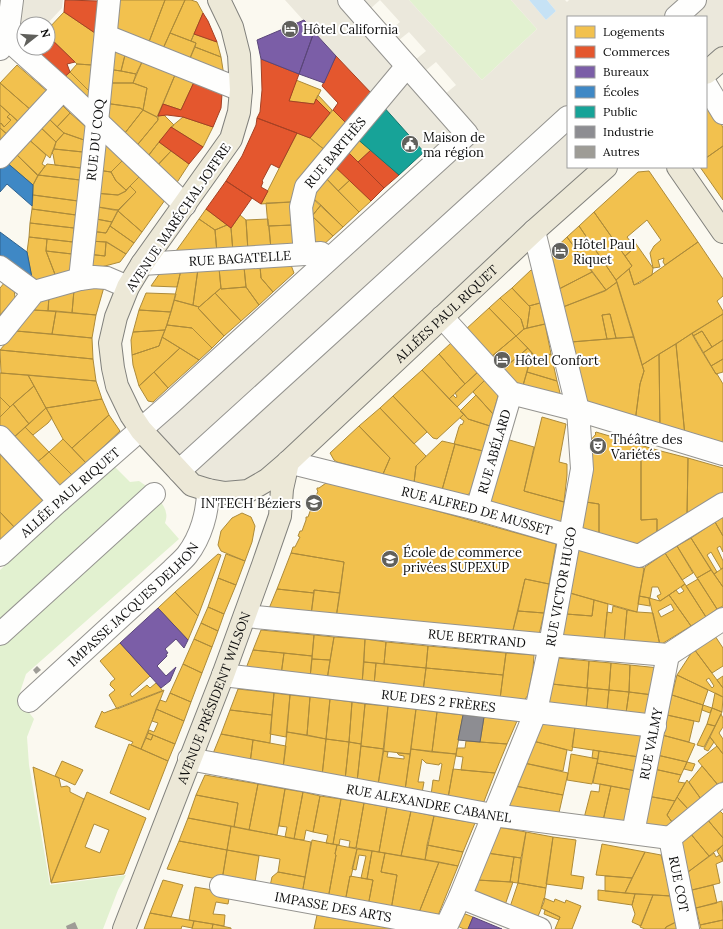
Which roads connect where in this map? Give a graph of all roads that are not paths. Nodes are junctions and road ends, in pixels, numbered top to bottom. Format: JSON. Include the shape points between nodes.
{"nodes":[{"id":1,"x":12,"y":0,"type":"edge"},
{"id":2,"x":109,"y":0,"type":"edge"},
{"id":3,"x":220,"y":0,"type":"edge"},
{"id":4,"x":349,"y":0,"type":"edge"},
{"id":5,"x":695,"y":0,"type":"edge"},
{"id":6,"x":677,"y":16,"type":"edge"},
{"id":7,"x":106,"y":36,"type":"junction"},
{"id":8,"x":2,"y":45,"type":"edge"},
{"id":9,"x":723,"y":58,"type":"edge"},
{"id":10,"x":407,"y":66,"type":"junction"},
{"id":11,"x":707,"y":72,"type":"edge"},
{"id":12,"x":707,"y":86,"type":"edge"},
{"id":13,"x":63,"y":89,"type":"junction"},
{"id":14,"x":241,"y":90,"type":"junction"},
{"id":15,"x":723,"y":113,"type":"edge"},
{"id":16,"x":567,"y":118,"type":"edge"},
{"id":17,"x":97,"y":122,"type":"junction"},
{"id":18,"x":0,"y":157,"type":"edge"},
{"id":19,"x":605,"y":168,"type":"edge"},
{"id":20,"x":679,"y":168,"type":"edge"},
{"id":21,"x":185,"y":204,"type":"junction"},
{"id":22,"x":534,"y":231,"type":"junction"},
{"id":23,"x":723,"y":232,"type":"edge"},
{"id":24,"x":337,"y":251,"type":"junction"},
{"id":25,"x":306,"y":254,"type":"junction"},
{"id":26,"x":142,"y":264,"type":"junction"},
{"id":27,"x":0,"y":267,"type":"edge"},
{"id":28,"x":80,"y":279,"type":"junction"},
{"id":29,"x":128,"y":287,"type":"junction"},
{"id":30,"x":34,"y":292,"type":"junction"},
{"id":31,"x":442,"y":317,"type":"junction"},
{"id":32,"x":0,"y":334,"type":"edge"},
{"id":33,"x":511,"y":393,"type":"junction"},
{"id":34,"x":578,"y":410,"type":"junction"},
{"id":35,"x":141,"y":430,"type":"junction"},
{"id":36,"x":0,"y":437,"type":"edge"},
{"id":37,"x":723,"y":454,"type":"edge"},
{"id":38,"x":288,"y":462,"type":"junction"},
{"id":39,"x":179,"y":471,"type":"junction"},
{"id":40,"x":208,"y":490,"type":"junction"},
{"id":41,"x":248,"y":491,"type":"junction"},
{"id":42,"x":154,"y":494,"type":"dead end"},
{"id":43,"x":59,"y":501,"type":"junction"},
{"id":44,"x":723,"y":504,"type":"edge"},
{"id":45,"x":477,"y":509,"type":"junction"},
{"id":46,"x":280,"y":516,"type":"junction"},
{"id":47,"x":569,"y":537,"type":"junction"},
{"id":48,"x":0,"y":555,"type":"edge"},
{"id":49,"x":245,"y":616,"type":"junction"},
{"id":50,"x":723,"y":619,"type":"edge"},
{"id":51,"x":0,"y":634,"type":"edge"},
{"id":52,"x":550,"y":645,"type":"junction"},
{"id":53,"x":668,"y":655,"type":"junction"},
{"id":54,"x":223,"y":675,"type":"junction"},
{"id":55,"x":29,"y":701,"type":"dead end"},
{"id":56,"x":536,"y":711,"type":"junction"},
{"id":57,"x":655,"y":726,"type":"junction"},
{"id":58,"x":189,"y":759,"type":"junction"},
{"id":59,"x":723,"y":794,"type":"edge"},
{"id":60,"x":493,"y":815,"type":"junction"},
{"id":61,"x":633,"y":833,"type":"junction"},
{"id":62,"x":670,"y":838,"type":"junction"},
{"id":63,"x":221,"y":886,"type":"dead end"},
{"id":64,"x":460,"y":897,"type":"junction"},
{"id":65,"x":446,"y":928,"type":"edge"},
{"id":66,"x":124,"y":929,"type":"edge"},
{"id":67,"x":540,"y":929,"type":"edge"},
{"id":68,"x":688,"y":929,"type":"edge"}],
"edges":[{"from":1,"to":8,"type":"street"},
{"from":2,"to":7,"type":"street","name":"RUE DU COQ"},
{"from":3,"to":14,"type":"main road","name":"AVENUE MARÉCHAL JOFFRE","via":[[232,27],[239,55]]},
{"from":4,"to":10,"type":"street"},
{"from":5,"to":6,"type":"street"},
{"from":7,"to":14,"type":"street"},
{"from":7,"to":17,"type":"street","name":"RUE DU COQ"},
{"from":8,"to":13,"type":"street"},
{"from":9,"to":11,"type":"main road"},
{"from":10,"to":24,"type":"street","via":[[467,134]]},
{"from":10,"to":25,"type":"street","name":"RUE BARTHÈS","via":[[306,187],[300,207]]},
{"from":12,"to":15,"type":"street"},
{"from":13,"to":17,"type":"street"},
{"from":13,"to":18,"type":"street"},
{"from":14,"to":21,"type":"main road","name":"AVENUE MARÉCHAL JOFFRE","via":[[239,112],[231,139]]},
{"from":16,"to":39,"type":"street"},
{"from":17,"to":21,"type":"street"},
{"from":17,"to":28,"type":"street","name":"RUE DU COQ"},
{"from":19,"to":22,"type":"main road","name":"ALLÉES PAUL RIQUET"},
{"from":20,"to":23,"type":"main road"},
{"from":21,"to":26,"type":"main road","name":"AVENUE MARÉCHAL JOFFRE"},
{"from":22,"to":31,"type":"main road","name":"ALLÉES PAUL RIQUET"},
{"from":22,"to":34,"type":"street","name":"RUE VICTOR HUGO"},
{"from":24,"to":25,"type":"street","name":"RUE BAGATELLE"},
{"from":24,"to":35,"type":"street"},
{"from":25,"to":26,"type":"street","name":"RUE BAGATELLE"},
{"from":26,"to":29,"type":"main road","name":"AVENUE MARÉCHAL JOFFRE"},
{"from":27,"to":30,"type":"street"},
{"from":28,"to":29,"type":"street","via":[[107,278]]},
{"from":28,"to":30,"type":"street"},
{"from":29,"to":35,"type":"main road","name":"AVENUE MARÉCHAL JOFFRE","via":[[116,316],[110,343],[117,386]]},
{"from":30,"to":32,"type":"street"},
{"from":31,"to":33,"type":"street"},
{"from":31,"to":38,"type":"main road","name":"ALLÉES PAUL RIQUET"},
{"from":33,"to":34,"type":"street"},
{"from":33,"to":45,"type":"street","name":"RUE ABÉLARD"},
{"from":34,"to":37,"type":"street"},
{"from":34,"to":47,"type":"street","name":"RUE VICTOR HUGO","via":[[582,469]]},
{"from":35,"to":39,"type":"main road","name":"AVENUE MARÉCHAL JOFFRE"},
{"from":35,"to":43,"type":"street","name":"ALLÉE PAUL RIQUET"},
{"from":36,"to":43,"type":"street"},
{"from":38,"to":41,"type":"main road","via":[[267,480]]},
{"from":38,"to":45,"type":"street","name":"RUE ALFRED DE MUSSET"},
{"from":38,"to":46,"type":"main road","name":"AVENUE PRÉSIDENT WILSON"},
{"from":39,"to":40,"type":"main road","name":"AVENUE MARÉCHAL JOFFRE","via":[[192,485]]},
{"from":40,"to":41,"type":"main road","via":[[225,493]]},
{"from":40,"to":55,"type":"street","name":"IMPASSE JACQUES DELHON","via":[[208,502],[201,529],[187,556]]},
{"from":41,"to":46,"type":"main road","via":[[263,496]]},
{"from":42,"to":51,"type":"street"},
{"from":43,"to":48,"type":"street","name":"ALLÉE PAUL RIQUET"},
{"from":44,"to":47,"type":"street","name":"RUE ALFRED DE MUSSET","via":[[639,556]]},
{"from":45,"to":47,"type":"street","name":"RUE ALFRED DE MUSSET"},
{"from":46,"to":49,"type":"main road","name":"AVENUE PRÉSIDENT WILSON"},
{"from":47,"to":52,"type":"street","name":"RUE VICTOR HUGO"},
{"from":49,"to":52,"type":"street","name":"RUE BERTRAND"},
{"from":49,"to":54,"type":"main road","name":"AVENUE PRÉSIDENT WILSON"},
{"from":50,"to":53,"type":"street"},
{"from":52,"to":53,"type":"street","name":"RUE BERTRAND"},
{"from":52,"to":56,"type":"street","name":"RUE VICTOR HUGO"},
{"from":53,"to":57,"type":"street","name":"RUE VALMY"},
{"from":54,"to":56,"type":"street","name":"RUE DES 2 FRÈRES"},
{"from":54,"to":58,"type":"main road","name":"AVENUE PRÉSIDENT WILSON"},
{"from":56,"to":57,"type":"street","name":"RUE DES 2 FRÈRES"},
{"from":56,"to":60,"type":"street","name":"RUE VICTOR HUGO"},
{"from":57,"to":61,"type":"street","name":"RUE VALMY"},
{"from":58,"to":60,"type":"street","name":"RUE ALEXANDRE CABANEL"},
{"from":58,"to":66,"type":"main road","name":"AVENUE PRÉSIDENT WILSON"},
{"from":59,"to":62,"type":"street"},
{"from":60,"to":61,"type":"street","name":"RUE ALEXANDRE CABANEL"},
{"from":60,"to":64,"type":"street","name":"RUE VICTOR HUGO"},
{"from":61,"to":62,"type":"street","name":"RUE ALEXANDRE CABANEL"},
{"from":62,"to":68,"type":"street","name":"RUE COT"},
{"from":63,"to":65,"type":"street","name":"IMPASSE DES ARTS"},
{"from":64,"to":65,"type":"street","name":"RUE VICTOR HUGO"},
{"from":64,"to":67,"type":"street"}]}
